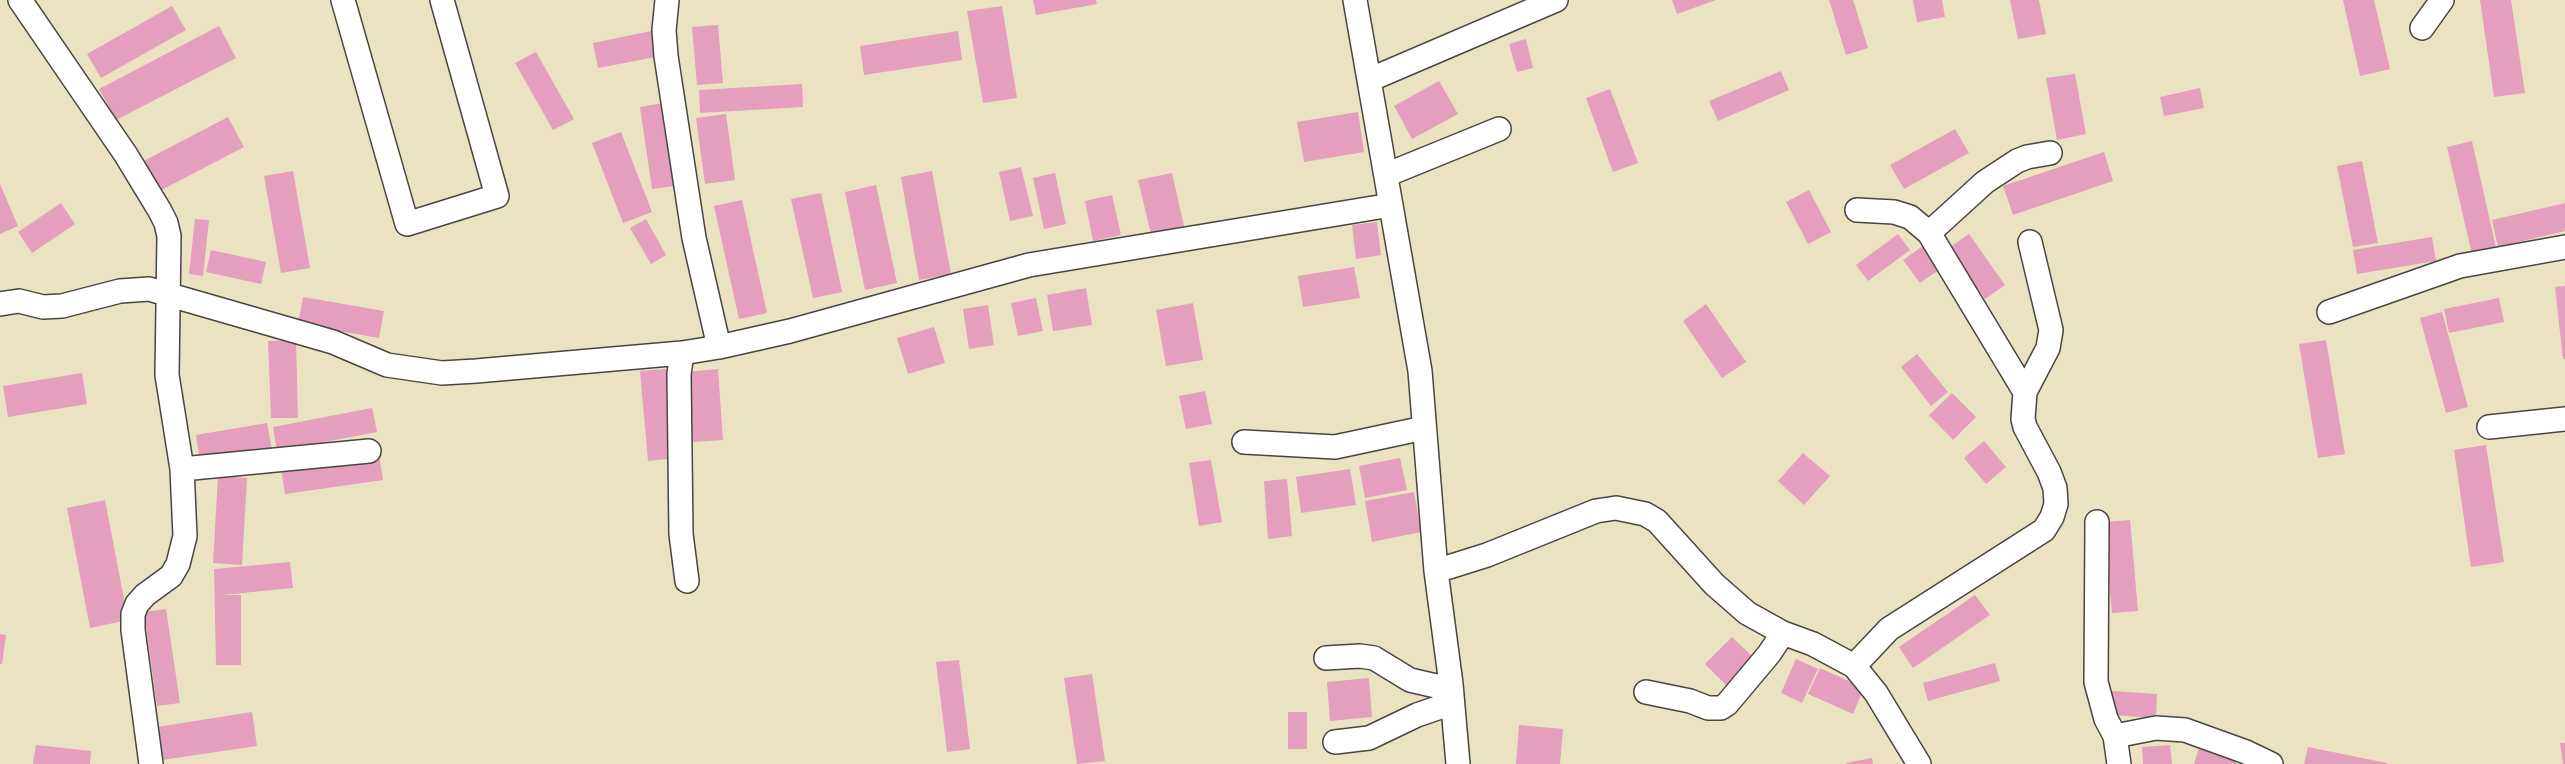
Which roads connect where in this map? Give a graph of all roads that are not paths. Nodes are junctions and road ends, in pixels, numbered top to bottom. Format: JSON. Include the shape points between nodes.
{"nodes":[{"id":1,"x":20,"y":0,"type":"edge"},
{"id":2,"x":343,"y":0,"type":"edge"},
{"id":3,"x":442,"y":0,"type":"edge"},
{"id":4,"x":667,"y":0,"type":"edge"},
{"id":5,"x":1355,"y":0,"type":"edge"},
{"id":6,"x":1556,"y":0,"type":"edge"},
{"id":7,"x":2442,"y":0,"type":"edge"},
{"id":8,"x":2422,"y":28,"type":"dead end"},
{"id":9,"x":1369,"y":80,"type":"junction"},
{"id":10,"x":1499,"y":129,"type":"dead end"},
{"id":11,"x":2050,"y":153,"type":"dead end"},
{"id":12,"x":1386,"y":175,"type":"junction"},
{"id":13,"x":1391,"y":205,"type":"junction"},
{"id":14,"x":1857,"y":210,"type":"dead end"},
{"id":15,"x":1929,"y":233,"type":"junction"},
{"id":16,"x":2030,"y":243,"type":"dead end"},
{"id":17,"x":2565,"y":247,"type":"edge"},
{"id":18,"x":166,"y":292,"type":"junction"},
{"id":19,"x":0,"y":304,"type":"edge"},
{"id":20,"x":2329,"y":312,"type":"dead end"},
{"id":21,"x":719,"y":347,"type":"junction"},
{"id":22,"x":682,"y":353,"type":"junction"},
{"id":23,"x":2025,"y":392,"type":"junction"},
{"id":24,"x":2565,"y":419,"type":"edge"},
{"id":25,"x":2489,"y":427,"type":"dead end"},
{"id":26,"x":1424,"y":428,"type":"junction"},
{"id":27,"x":1244,"y":442,"type":"dead end"},
{"id":28,"x":369,"y":451,"type":"dead end"},
{"id":29,"x":182,"y":469,"type":"junction"},
{"id":30,"x":2096,"y":522,"type":"dead end"},
{"id":31,"x":1436,"y":571,"type":"junction"},
{"id":32,"x":687,"y":581,"type":"dead end"},
{"id":33,"x":1783,"y":633,"type":"junction"},
{"id":34,"x":1326,"y":658,"type":"dead end"},
{"id":35,"x":1854,"y":666,"type":"junction"},
{"id":36,"x":1646,"y":692,"type":"dead end"},
{"id":37,"x":1451,"y":693,"type":"junction"},
{"id":38,"x":2115,"y":736,"type":"junction"},
{"id":39,"x":1335,"y":742,"type":"dead end"},
{"id":40,"x":151,"y":764,"type":"edge"},
{"id":41,"x":1458,"y":764,"type":"edge"},
{"id":42,"x":1919,"y":764,"type":"edge"},
{"id":43,"x":2119,"y":764,"type":"edge"},
{"id":44,"x":2271,"y":764,"type":"edge"}],
"edges":[{"from":1,"to":18,"type":"street","via":[[126,155],[166,223],[170,250]]},
{"from":2,"to":3,"type":"street","via":[[407,224],[497,196]]},
{"from":4,"to":21,"type":"street","via":[[666,56],[694,238]]},
{"from":5,"to":9,"type":"street"},
{"from":6,"to":9,"type":"street"},
{"from":7,"to":8,"type":"street"},
{"from":9,"to":12,"type":"street"},
{"from":10,"to":12,"type":"street"},
{"from":11,"to":15,"type":"street","via":[[2017,161]]},
{"from":12,"to":13,"type":"street"},
{"from":13,"to":21,"type":"street","via":[[1029,265]]},
{"from":13,"to":26,"type":"street","via":[[1420,371]]},
{"from":14,"to":15,"type":"street","via":[[1910,217]]},
{"from":15,"to":23,"type":"street"},
{"from":16,"to":23,"type":"street","via":[[2050,330],[2048,348]]},
{"from":17,"to":20,"type":"street","via":[[2460,266]]},
{"from":18,"to":19,"type":"street","via":[[128,290],[52,307],[19,301]]},
{"from":18,"to":22,"type":"street","via":[[412,370],[453,372]]},
{"from":18,"to":29,"type":"street","via":[[167,375]]},
{"from":21,"to":22,"type":"street"},
{"from":22,"to":32,"type":"street","via":[[681,534]]},
{"from":23,"to":35,"type":"street","via":[[2025,427],[2055,488],[2053,517],[2044,530],[1889,629]]},
{"from":24,"to":25,"type":"street"},
{"from":26,"to":27,"type":"street","via":[[1335,447]]},
{"from":26,"to":31,"type":"street"},
{"from":28,"to":29,"type":"street"},
{"from":29,"to":40,"type":"street","via":[[182,553],[170,576],[145,595],[134,614]]},
{"from":30,"to":38,"type":"street","via":[[2096,682]]},
{"from":31,"to":33,"type":"street","via":[[1596,511],[1630,510],[1657,521],[1747,613]]},
{"from":31,"to":37,"type":"street"},
{"from":33,"to":35,"type":"street"},
{"from":33,"to":36,"type":"street","via":[[1721,708]]},
{"from":34,"to":37,"type":"street","via":[[1374,658],[1410,680]]},
{"from":35,"to":42,"type":"street"},
{"from":37,"to":39,"type":"street","via":[[1369,738]]},
{"from":37,"to":41,"type":"street"},
{"from":38,"to":43,"type":"street"},
{"from":38,"to":44,"type":"street","via":[[2185,730]]}]}
